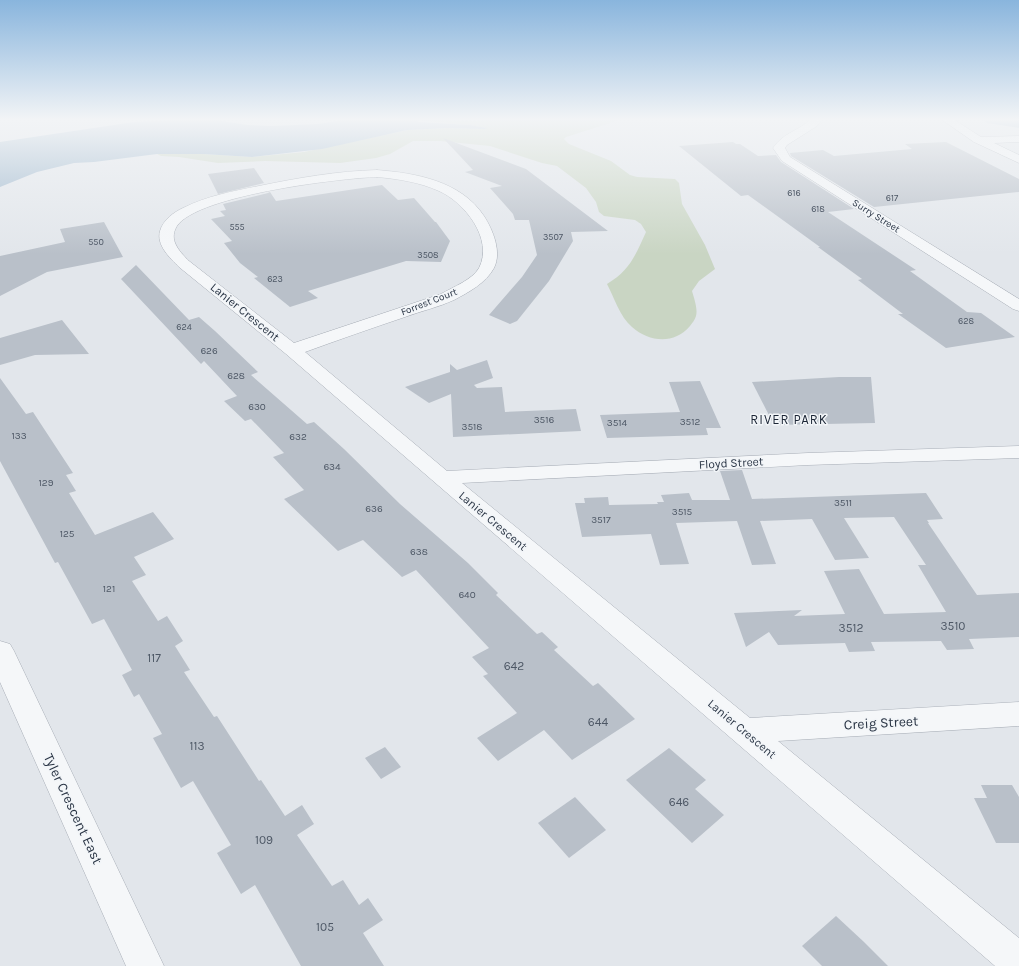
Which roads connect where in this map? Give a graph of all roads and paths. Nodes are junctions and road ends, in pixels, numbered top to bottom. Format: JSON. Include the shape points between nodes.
{"nodes":[{"id":1,"x":794,"y":164,"type":"edge"},
{"id":2,"x":398,"y":175,"type":"joint"},
{"id":3,"x":1019,"y":306,"type":"edge"},
{"id":4,"x":292,"y":350,"type":"junction"},
{"id":5,"x":1019,"y":452,"type":"edge"},
{"id":6,"x":442,"y":478,"type":"junction"},
{"id":7,"x":0,"y":651,"type":"edge"},
{"id":8,"x":1019,"y":714,"type":"edge"},
{"id":9,"x":744,"y":731,"type":"junction"},
{"id":10,"x":1019,"y":962,"type":"edge"},
{"id":11,"x":145,"y":966,"type":"edge"}],
"edges":[{"from":1,"to":3,"type":"street","name":"Surry Street"},
{"from":2,"to":4,"type":"street","name":"Forrest Court","via":[[409,176],[449,190],[471,206],[484,227],[490,244],[488,266],[479,277],[447,297]]},
{"from":2,"to":4,"type":"street","name":"Lanier Crescent","via":[[330,177],[222,197],[189,210],[170,225],[167,233],[172,252]]},
{"from":4,"to":6,"type":"street","name":"Lanier Crescent"},
{"from":5,"to":6,"type":"street","name":"Floyd Street","via":[[808,459]]},
{"from":6,"to":9,"type":"street","name":"Lanier Crescent"},
{"from":7,"to":11,"type":"street","name":"Tyler Crescent East"},
{"from":8,"to":9,"type":"street","name":"Creig Street"},
{"from":9,"to":10,"type":"street","name":"Lanier Crescent"}]}
